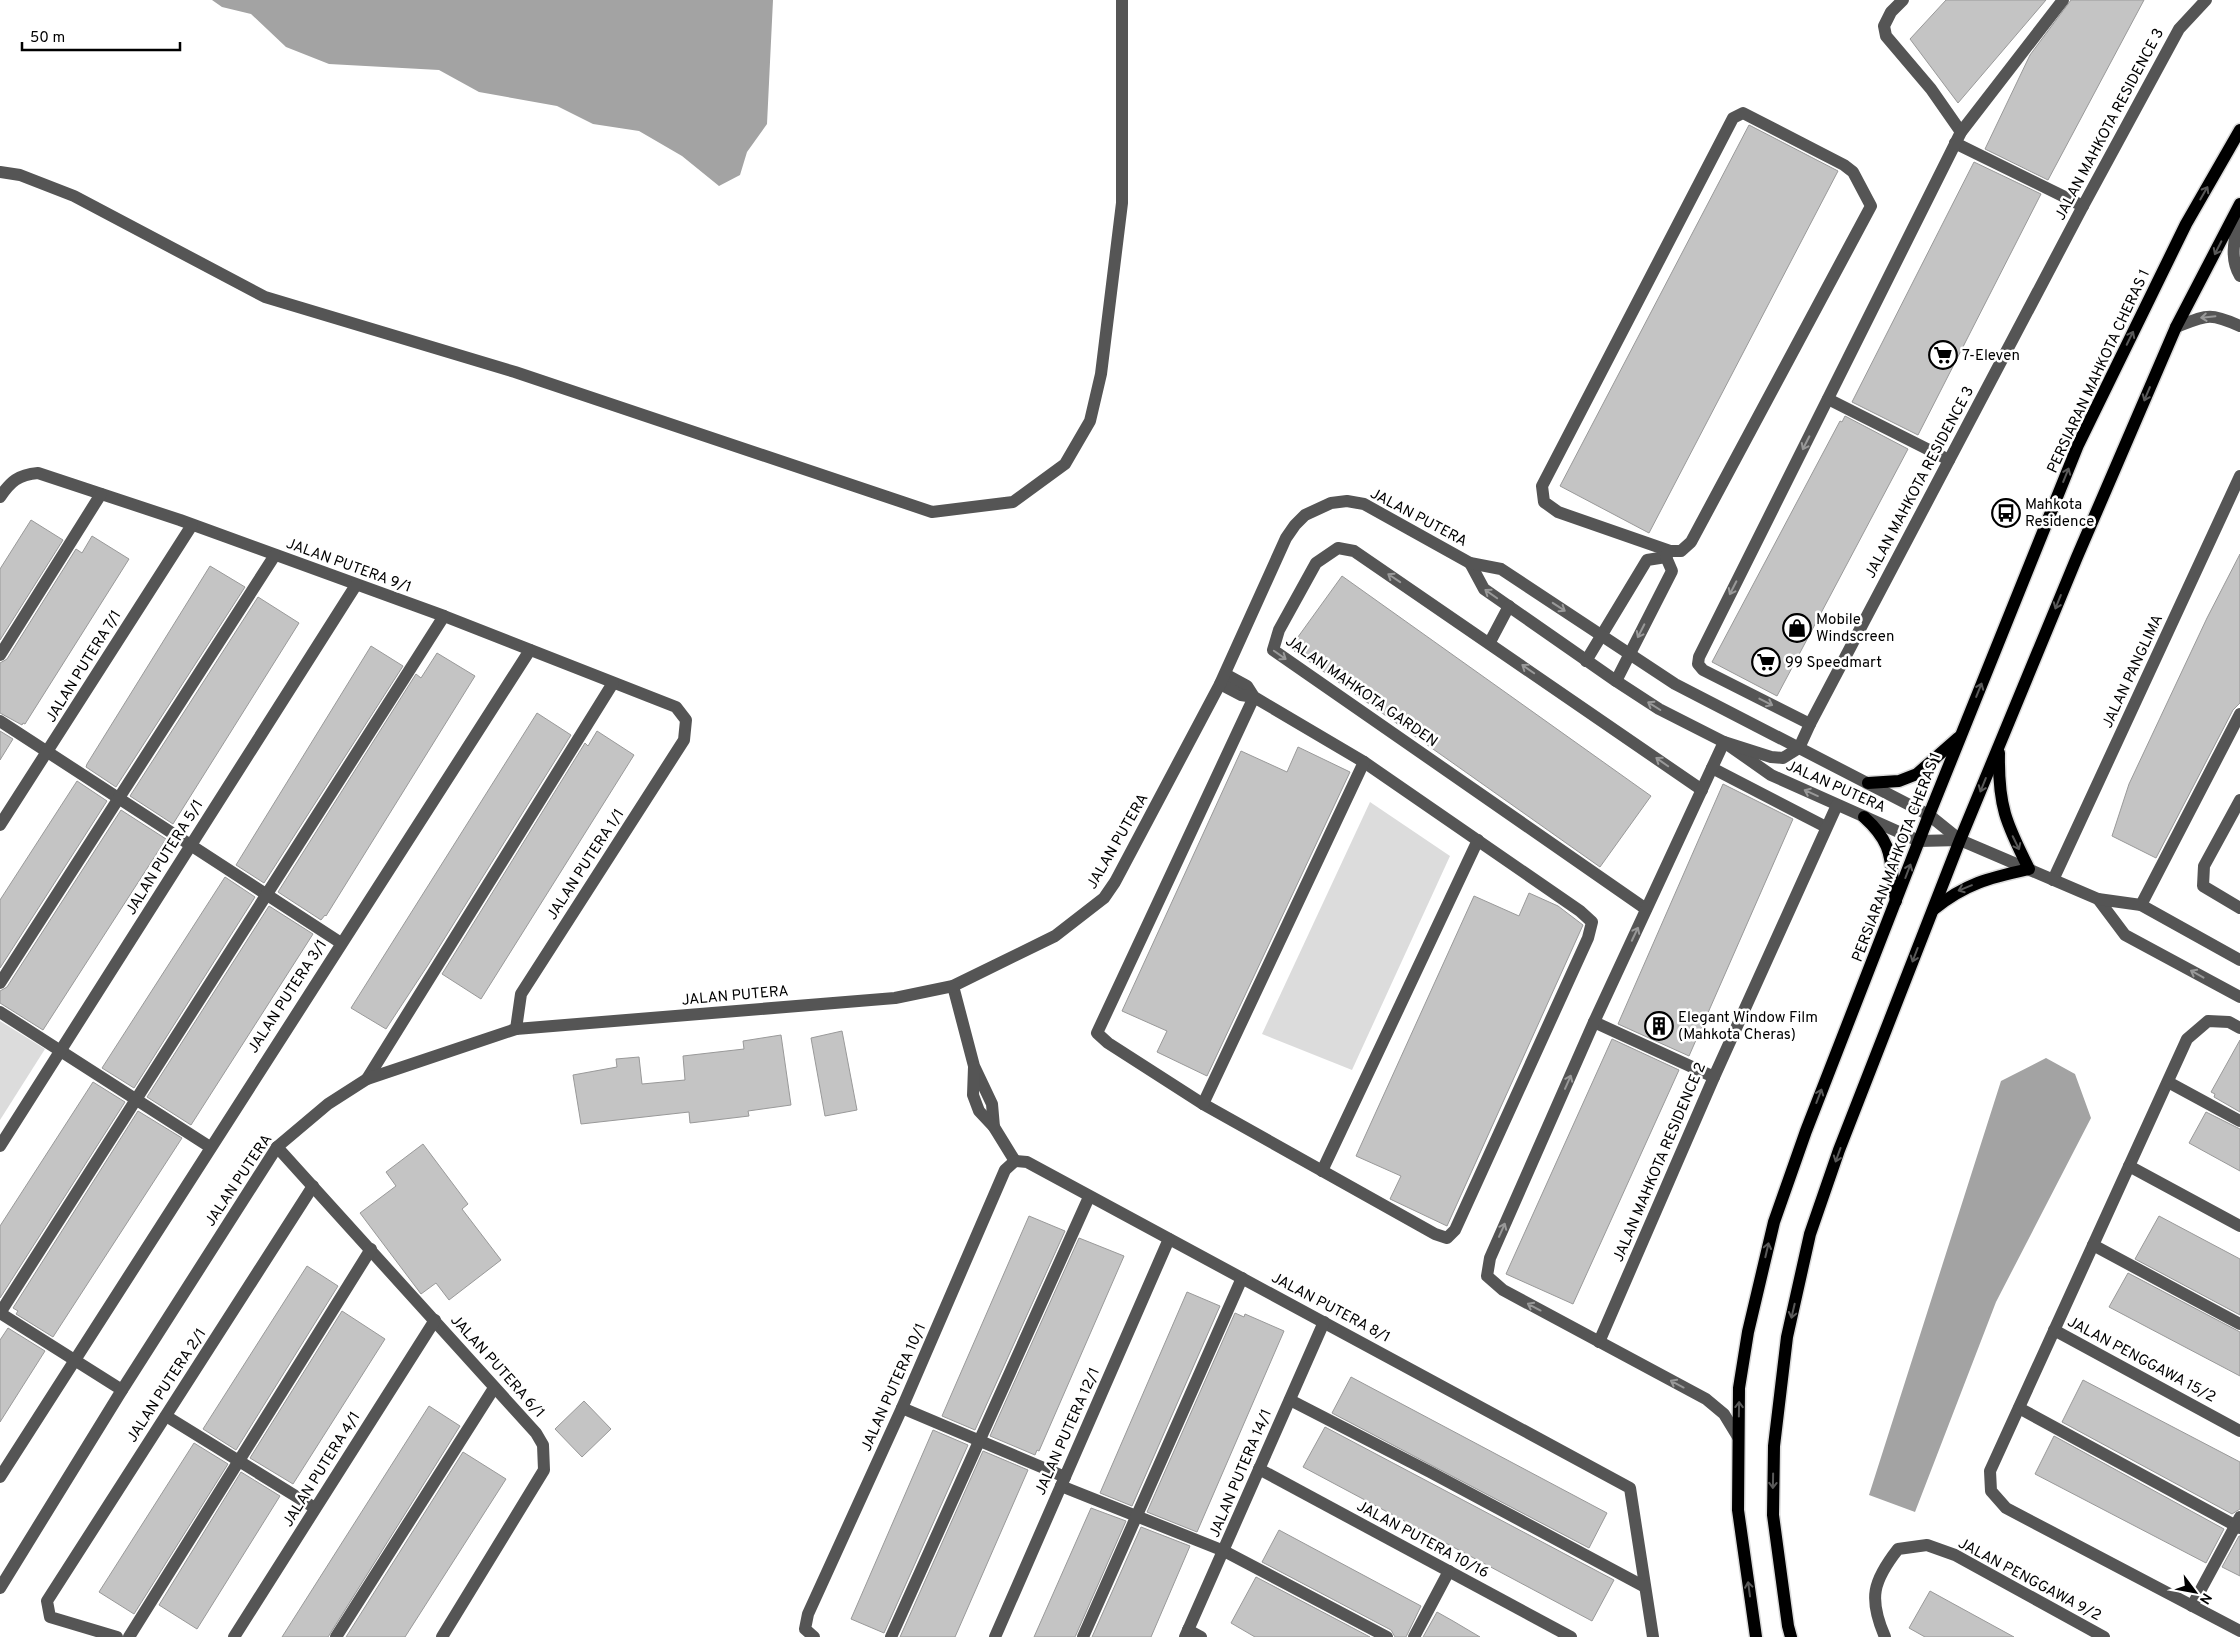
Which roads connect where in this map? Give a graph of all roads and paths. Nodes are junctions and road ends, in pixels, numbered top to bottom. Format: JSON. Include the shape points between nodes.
{"nodes":[{"id":1,"x":1122,"y":0,"type":"edge"},
{"id":2,"x":1903,"y":0,"type":"edge"},
{"id":3,"x":2063,"y":0,"type":"edge"},
{"id":4,"x":2206,"y":0,"type":"edge"},
{"id":5,"x":2240,"y":130,"type":"edge"},
{"id":6,"x":1958,"y":138,"type":"junction"},
{"id":7,"x":0,"y":172,"type":"edge"},
{"id":8,"x":2240,"y":204,"type":"edge"},
{"id":9,"x":2083,"y":206,"type":"junction"},
{"id":10,"x":2240,"y":214,"type":"edge"},
{"id":11,"x":2240,"y":276,"type":"edge"},
{"id":12,"x":2240,"y":326,"type":"edge"},
{"id":13,"x":2176,"y":327,"type":"junction"},
{"id":14,"x":1828,"y":399,"type":"junction"},
{"id":15,"x":1949,"y":460,"type":"junction"},
{"id":16,"x":2240,"y":476,"type":"edge"},
{"id":17,"x":102,"y":494,"type":"junction"},
{"id":18,"x":0,"y":497,"type":"edge"},
{"id":19,"x":192,"y":525,"type":"junction"},
{"id":20,"x":1668,"y":554,"type":"junction"},
{"id":21,"x":275,"y":555,"type":"junction"},
{"id":22,"x":1470,"y":563,"type":"junction"},
{"id":23,"x":356,"y":585,"type":"junction"},
{"id":24,"x":1509,"y":606,"type":"junction"},
{"id":25,"x":444,"y":616,"type":"junction"},
{"id":26,"x":1602,"y":635,"type":"junction"},
{"id":27,"x":1490,"y":642,"type":"junction"},
{"id":28,"x":530,"y":650,"type":"junction"},
{"id":29,"x":1629,"y":654,"type":"junction"},
{"id":30,"x":0,"y":655,"type":"edge"},
{"id":31,"x":1586,"y":661,"type":"junction"},
{"id":32,"x":1223,"y":679,"type":"junction"},
{"id":33,"x":1616,"y":681,"type":"junction"},
{"id":34,"x":613,"y":683,"type":"junction"},
{"id":35,"x":1254,"y":696,"type":"junction"},
{"id":36,"x":2240,"y":714,"type":"edge"},
{"id":37,"x":686,"y":720,"type":"joint"},
{"id":38,"x":0,"y":721,"type":"edge"},
{"id":39,"x":1810,"y":724,"type":"junction"},
{"id":40,"x":1961,"y":736,"type":"junction"},
{"id":41,"x":1724,"y":742,"type":"junction"},
{"id":42,"x":1999,"y":745,"type":"junction"},
{"id":43,"x":1799,"y":748,"type":"junction"},
{"id":44,"x":47,"y":752,"type":"junction"},
{"id":45,"x":1364,"y":762,"type":"junction"},
{"id":46,"x":1712,"y":768,"type":"junction"},
{"id":47,"x":1868,"y":783,"type":"junction"},
{"id":48,"x":1702,"y":790,"type":"junction"},
{"id":49,"x":117,"y":798,"type":"junction"},
{"id":50,"x":2240,"y":800,"type":"edge"},
{"id":51,"x":1837,"y":805,"type":"junction"},
{"id":52,"x":1929,"y":815,"type":"junction"},
{"id":53,"x":1864,"y":816,"type":"junction"},
{"id":54,"x":0,"y":825,"type":"edge"},
{"id":55,"x":1826,"y":827,"type":"junction"},
{"id":56,"x":1478,"y":840,"type":"junction"},
{"id":57,"x":1960,"y":840,"type":"junction"},
{"id":58,"x":1919,"y":841,"type":"junction"},
{"id":59,"x":190,"y":845,"type":"junction"},
{"id":60,"x":2029,"y":869,"type":"junction"},
{"id":61,"x":2053,"y":880,"type":"junction"},
{"id":62,"x":266,"y":894,"type":"junction"},
{"id":63,"x":2098,"y":899,"type":"junction"},
{"id":64,"x":1896,"y":901,"type":"junction"},
{"id":65,"x":2141,"y":905,"type":"junction"},
{"id":66,"x":2240,"y":908,"type":"edge"},
{"id":67,"x":1646,"y":909,"type":"junction"},
{"id":68,"x":1933,"y":909,"type":"junction"},
{"id":69,"x":341,"y":943,"type":"junction"},
{"id":70,"x":2240,"y":960,"type":"edge"},
{"id":71,"x":0,"y":983,"type":"edge"},
{"id":72,"x":953,"y":986,"type":"junction"},
{"id":73,"x":2240,"y":997,"type":"edge"},
{"id":74,"x":0,"y":1012,"type":"edge"},
{"id":75,"x":1594,"y":1022,"type":"junction"},
{"id":76,"x":2240,"y":1028,"type":"edge"},
{"id":77,"x":516,"y":1029,"type":"junction"},
{"id":78,"x":60,"y":1050,"type":"junction"},
{"id":79,"x":1714,"y":1077,"type":"junction"},
{"id":80,"x":367,"y":1079,"type":"junction"},
{"id":81,"x":2168,"y":1082,"type":"junction"},
{"id":82,"x":136,"y":1099,"type":"junction"},
{"id":83,"x":1203,"y":1104,"type":"junction"},
{"id":84,"x":2240,"y":1121,"type":"edge"},
{"id":85,"x":0,"y":1146,"type":"edge"},
{"id":86,"x":210,"y":1147,"type":"junction"},
{"id":87,"x":277,"y":1147,"type":"junction"},
{"id":88,"x":1015,"y":1161,"type":"junction"},
{"id":89,"x":2129,"y":1166,"type":"junction"},
{"id":90,"x":1322,"y":1171,"type":"junction"},
{"id":91,"x":313,"y":1186,"type":"junction"},
{"id":92,"x":1089,"y":1197,"type":"junction"},
{"id":93,"x":2240,"y":1226,"type":"edge"},
{"id":94,"x":1169,"y":1239,"type":"junction"},
{"id":95,"x":2093,"y":1245,"type":"junction"},
{"id":96,"x":371,"y":1250,"type":"junction"},
{"id":97,"x":1242,"y":1278,"type":"junction"},
{"id":98,"x":0,"y":1313,"type":"edge"},
{"id":99,"x":435,"y":1320,"type":"junction"},
{"id":100,"x":1324,"y":1322,"type":"junction"},
{"id":101,"x":2240,"y":1324,"type":"edge"},
{"id":102,"x":2054,"y":1330,"type":"junction"},
{"id":103,"x":1599,"y":1342,"type":"junction"},
{"id":104,"x":74,"y":1362,"type":"junction"},
{"id":105,"x":494,"y":1388,"type":"junction"},
{"id":106,"x":122,"y":1390,"type":"junction"},
{"id":107,"x":1290,"y":1400,"type":"junction"},
{"id":108,"x":902,"y":1408,"type":"junction"},
{"id":109,"x":2019,"y":1408,"type":"junction"},
{"id":110,"x":166,"y":1416,"type":"junction"},
{"id":111,"x":2240,"y":1431,"type":"edge"},
{"id":112,"x":1738,"y":1437,"type":"junction"},
{"id":113,"x":978,"y":1440,"type":"junction"},
{"id":114,"x":239,"y":1461,"type":"junction"},
{"id":115,"x":1259,"y":1469,"type":"junction"},
{"id":116,"x":0,"y":1477,"type":"edge"},
{"id":117,"x":1063,"y":1481,"type":"junction"},
{"id":118,"x":315,"y":1508,"type":"junction"},
{"id":119,"x":1137,"y":1517,"type":"junction"},
{"id":120,"x":2238,"y":1523,"type":"edge"},
{"id":121,"x":1224,"y":1551,"type":"junction"},
{"id":122,"x":1449,"y":1571,"type":"junction"},
{"id":123,"x":1645,"y":1587,"type":"junction"},
{"id":124,"x":0,"y":1588,"type":"edge"},
{"id":125,"x":2192,"y":1606,"type":"junction"},
{"id":126,"x":2240,"y":1631,"type":"edge"},
{"id":127,"x":809,"y":1633,"type":"edge"},
{"id":128,"x":1187,"y":1633,"type":"edge"},
{"id":129,"x":117,"y":1637,"type":"edge"},
{"id":130,"x":129,"y":1637,"type":"edge"},
{"id":131,"x":234,"y":1637,"type":"edge"},
{"id":132,"x":336,"y":1637,"type":"edge"},
{"id":133,"x":442,"y":1637,"type":"edge"},
{"id":134,"x":890,"y":1637,"type":"edge"},
{"id":135,"x":995,"y":1637,"type":"edge"},
{"id":136,"x":1083,"y":1637,"type":"edge"},
{"id":137,"x":1201,"y":1637,"type":"edge"},
{"id":138,"x":1387,"y":1637,"type":"edge"},
{"id":139,"x":1414,"y":1637,"type":"edge"},
{"id":140,"x":1571,"y":1637,"type":"edge"},
{"id":141,"x":1653,"y":1637,"type":"edge"},
{"id":142,"x":1756,"y":1637,"type":"edge"},
{"id":143,"x":1791,"y":1637,"type":"edge"},
{"id":144,"x":1885,"y":1637,"type":"edge"},
{"id":145,"x":2104,"y":1637,"type":"edge"}],
"edges":[{"from":1,"to":7,"type":"street","via":[[1122,203],[1101,374],[1090,422],[1065,464],[1013,502],[932,512],[515,372],[265,297],[74,196],[20,175]]},
{"from":2,"to":6,"type":"street","via":[[1891,12],[1884,26],[1886,36],[1931,89]]},
{"from":3,"to":6,"type":"street"},
{"from":4,"to":9,"type":"street","name":"JALAN MAHKOTA RESIDENCE 3","via":[[2179,29]]},
{"from":40,"to":5,"type":"main road","name":"PERSIARAN MAHKOTA CHERAS 1","one_way":true,"via":[[2078,445],[2186,224]]},
{"from":6,"to":9,"type":"street"},
{"from":6,"to":14,"type":"street"},
{"from":8,"to":13,"type":"main road","one_way":true},
{"from":9,"to":15,"type":"street","name":"JALAN MAHKOTA RESIDENCE 3"},
{"from":10,"to":11,"type":"street","via":[[2233,246],[2234,266]]},
{"from":12,"to":13,"type":"street","one_way":true,"via":[[2218,316],[2200,317]]},
{"from":13,"to":42,"type":"main road","one_way":true},
{"from":14,"to":15,"type":"street"},
{"from":14,"to":39,"type":"street","one_way":true,"via":[[1698,664],[1703,670]]},
{"from":15,"to":39,"type":"street","name":"JALAN MAHKOTA RESIDENCE 3"},
{"from":16,"to":61,"type":"street","name":"JALAN PANGLIMA"},
{"from":17,"to":18,"type":"street","name":"JALAN PUTERA 9/1","via":[[38,473],[10,482]]},
{"from":17,"to":19,"type":"street","name":"JALAN PUTERA 9/1"},
{"from":17,"to":30,"type":"street"},
{"from":19,"to":21,"type":"street","name":"JALAN PUTERA 9/1"},
{"from":19,"to":44,"type":"street","name":"JALAN PUTERA 7/1"},
{"from":20,"to":20,"type":"street","via":[[1558,512],[1544,502],[1542,486],[1733,118],[1743,113],[1844,165],[1852,172],[1871,206],[1691,542],[1681,551]]},
{"from":20,"to":26,"type":"street","via":[[1647,560]]},
{"from":20,"to":29,"type":"street","one_way":true,"via":[[1672,571]]},
{"from":21,"to":23,"type":"street","name":"JALAN PUTERA 9/1"},
{"from":21,"to":49,"type":"street"},
{"from":24,"to":22,"type":"street","name":"JALAN PUTERA","one_way":true,"via":[[1484,589]]},
{"from":22,"to":26,"type":"street","name":"JALAN PUTERA","one_way":true,"via":[[1501,569]]},
{"from":22,"to":32,"type":"street","name":"JALAN PUTERA","via":[[1364,504],[1339,502],[1318,508],[1305,515],[1286,538]]},
{"from":23,"to":25,"type":"street","name":"JALAN PUTERA 9/1"},
{"from":23,"to":59,"type":"street","name":"JALAN PUTERA 5/1"},
{"from":24,"to":27,"type":"street"},
{"from":24,"to":31,"type":"street","name":"JALAN PUTERA"},
{"from":25,"to":28,"type":"street","name":"JALAN PUTERA 9/1"},
{"from":25,"to":62,"type":"street"},
{"from":26,"to":29,"type":"street","name":"JALAN PUTERA"},
{"from":26,"to":31,"type":"street"},
{"from":48,"to":27,"type":"street","name":"JALAN MAHKOTA GARDEN","one_way":true},
{"from":27,"to":67,"type":"street","name":"JALAN MAHKOTA GARDEN","one_way":true,"via":[[1354,551],[1338,548],[1316,562],[1279,630],[1273,650]]},
{"from":28,"to":34,"type":"street","name":"JALAN PUTERA 9/1"},
{"from":28,"to":69,"type":"street","name":"JALAN PUTERA 3/1"},
{"from":29,"to":33,"type":"street"},
{"from":29,"to":43,"type":"street","name":"JALAN PUTERA","via":[[1675,684]]},
{"from":31,"to":33,"type":"street","name":"JALAN PUTERA"},
{"from":32,"to":35,"type":"street","via":[[1241,695]]},
{"from":32,"to":72,"type":"street","name":"JALAN PUTERA","via":[[1104,898],[1072,926],[1055,936]]},
{"from":41,"to":33,"type":"street","name":"JALAN PUTERA","one_way":true,"via":[[1659,709]]},
{"from":34,"to":37,"type":"street","name":"JALAN PUTERA 9/1","via":[[676,707]]},
{"from":34,"to":80,"type":"street"},
{"from":35,"to":45,"type":"street"},
{"from":35,"to":83,"type":"street","via":[[1097,1033]]},
{"from":36,"to":65,"type":"street"},
{"from":37,"to":77,"type":"street","name":"JALAN PUTERA 1/1","via":[[684,740],[522,994]]},
{"from":38,"to":44,"type":"street"},
{"from":39,"to":43,"type":"street","name":"JALAN MAHKOTA RESIDENCE 3"},
{"from":40,"to":47,"type":"main road","via":[[1916,774],[1899,781]]},
{"from":40,"to":52,"type":"main road","name":"PERSIARAN MAHKOTA CHERAS 1"},
{"from":41,"to":43,"type":"street","via":[[1782,758]]},
{"from":41,"to":46,"type":"street"},
{"from":51,"to":41,"type":"street","name":"JALAN PUTERA","one_way":true,"via":[[1771,775]]},
{"from":42,"to":57,"type":"main road","one_way":true},
{"from":42,"to":60,"type":"main road","one_way":true,"via":[[2002,810]]},
{"from":43,"to":47,"type":"street","name":"JALAN PUTERA"},
{"from":44,"to":49,"type":"street"},
{"from":44,"to":54,"type":"street","name":"JALAN PUTERA 7/1"},
{"from":45,"to":56,"type":"street"},
{"from":45,"to":83,"type":"street"},
{"from":46,"to":48,"type":"street"},
{"from":46,"to":55,"type":"street"},
{"from":47,"to":52,"type":"street","name":"JALAN PUTERA"},
{"from":48,"to":67,"type":"street"},
{"from":49,"to":59,"type":"street"},
{"from":49,"to":71,"type":"street"},
{"from":50,"to":66,"type":"street","via":[[2204,866],[2203,886]]},
{"from":51,"to":53,"type":"street","name":"JALAN PUTERA"},
{"from":51,"to":55,"type":"street","name":"JALAN MAHKOTA RESIDENCE 2"},
{"from":52,"to":57,"type":"street","name":"JALAN PUTERA"},
{"from":52,"to":58,"type":"main road","name":"PERSIARAN MAHKOTA CHERAS 1"},
{"from":53,"to":58,"type":"street","name":"JALAN PUTERA"},
{"from":53,"to":64,"type":"main road","via":[[1887,844]]},
{"from":55,"to":79,"type":"street","name":"JALAN MAHKOTA RESIDENCE 2"},
{"from":56,"to":90,"type":"street"},
{"from":56,"to":90,"type":"street","via":[[1592,922],[1588,938],[1455,1230],[1447,1238],[1436,1234]]},
{"from":57,"to":58,"type":"street","name":"JALAN PUTERA"},
{"from":57,"to":60,"type":"street"},
{"from":57,"to":68,"type":"main road"},
{"from":64,"to":58,"type":"main road","name":"PERSIARAN MAHKOTA CHERAS 1","one_way":true},
{"from":59,"to":62,"type":"street"},
{"from":59,"to":78,"type":"street","name":"JALAN PUTERA 5/1"},
{"from":60,"to":61,"type":"street"},
{"from":60,"to":68,"type":"main road","one_way":true,"via":[[1988,878],[1955,892]]},
{"from":61,"to":63,"type":"street"},
{"from":62,"to":69,"type":"street"},
{"from":62,"to":82,"type":"street"},
{"from":63,"to":65,"type":"street"},
{"from":73,"to":63,"type":"street","one_way":true,"via":[[2125,934]]},
{"from":112,"to":64,"type":"main road","name":"PERSIARAN MAHKOTA CHERAS 1","one_way":true,"via":[[1739,1388],[1748,1332],[1774,1222]]},
{"from":65,"to":70,"type":"street"},
{"from":75,"to":67,"type":"street","one_way":true},
{"from":68,"to":143,"type":"main road","one_way":true,"via":[[1839,1150],[1810,1234],[1787,1337],[1774,1446],[1773,1515]]},
{"from":69,"to":86,"type":"street","name":"JALAN PUTERA 3/1"},
{"from":72,"to":77,"type":"street","name":"JALAN PUTERA","via":[[895,998]]},
{"from":72,"to":88,"type":"street","via":[[974,1066],[992,1104],[994,1127]]},
{"from":74,"to":78,"type":"street"},
{"from":75,"to":79,"type":"street"},
{"from":103,"to":75,"type":"street","one_way":true,"via":[[1503,1290],[1487,1276],[1490,1258]]},
{"from":76,"to":81,"type":"street","via":[[2229,1022],[2208,1021],[2187,1039]]},
{"from":77,"to":80,"type":"street","name":"JALAN PUTERA"},
{"from":78,"to":82,"type":"street"},
{"from":78,"to":85,"type":"street","name":"JALAN PUTERA 5/1"},
{"from":79,"to":103,"type":"street","name":"JALAN MAHKOTA RESIDENCE 2"},
{"from":80,"to":87,"type":"street","name":"JALAN PUTERA","via":[[328,1104]]},
{"from":81,"to":84,"type":"street"},
{"from":81,"to":89,"type":"street"},
{"from":82,"to":86,"type":"street"},
{"from":82,"to":98,"type":"street"},
{"from":83,"to":90,"type":"street"},
{"from":86,"to":104,"type":"street","name":"JALAN PUTERA 3/1"},
{"from":87,"to":91,"type":"street","name":"JALAN PUTERA 6/1"},
{"from":87,"to":106,"type":"street","name":"JALAN PUTERA"},
{"from":88,"to":92,"type":"street","name":"JALAN PUTERA 8/1","via":[[1027,1162]]},
{"from":88,"to":108,"type":"street","name":"JALAN PUTERA 10/1","via":[[1005,1170]]},
{"from":89,"to":93,"type":"street"},
{"from":89,"to":95,"type":"street"},
{"from":91,"to":96,"type":"street","name":"JALAN PUTERA 6/1"},
{"from":91,"to":110,"type":"street","name":"JALAN PUTERA 2/1"},
{"from":92,"to":94,"type":"street","name":"JALAN PUTERA 8/1"},
{"from":92,"to":113,"type":"street"},
{"from":94,"to":97,"type":"street","name":"JALAN PUTERA 8/1"},
{"from":94,"to":117,"type":"street","name":"JALAN PUTERA 12/1"},
{"from":95,"to":101,"type":"street"},
{"from":95,"to":102,"type":"street"},
{"from":96,"to":99,"type":"street","name":"JALAN PUTERA 6/1"},
{"from":96,"to":114,"type":"street"},
{"from":97,"to":100,"type":"street","name":"JALAN PUTERA 8/1"},
{"from":97,"to":119,"type":"street"},
{"from":98,"to":104,"type":"street"},
{"from":99,"to":105,"type":"street","name":"JALAN PUTERA 6/1"},
{"from":99,"to":118,"type":"street","name":"JALAN PUTERA 4/1"},
{"from":100,"to":107,"type":"street","name":"JALAN PUTERA 14/1"},
{"from":100,"to":123,"type":"street","name":"JALAN PUTERA 8/1","via":[[1630,1488]]},
{"from":102,"to":109,"type":"street"},
{"from":102,"to":111,"type":"street","name":"JALAN PENGGAWA 15/2"},
{"from":112,"to":103,"type":"street","one_way":true,"via":[[1724,1414],[1706,1399]]},
{"from":104,"to":106,"type":"street"},
{"from":104,"to":116,"type":"street","name":"JALAN PUTERA 3/1"},
{"from":105,"to":132,"type":"street"},
{"from":105,"to":133,"type":"street","name":"JALAN PUTERA 6/1","via":[[536,1433],[543,1445],[544,1470]]},
{"from":106,"to":124,"type":"street","name":"JALAN PUTERA"},
{"from":107,"to":115,"type":"street","name":"JALAN PUTERA 14/1"},
{"from":107,"to":123,"type":"street"},
{"from":108,"to":113,"type":"street"},
{"from":108,"to":127,"type":"street","name":"JALAN PUTERA 10/1","via":[[808,1614]]},
{"from":109,"to":120,"type":"street"},
{"from":109,"to":125,"type":"street","via":[[1990,1471],[1991,1491],[2006,1508]]},
{"from":110,"to":114,"type":"street"},
{"from":110,"to":129,"type":"street","name":"JALAN PUTERA 2/1","via":[[47,1601],[50,1617]]},
{"from":142,"to":112,"type":"main road","name":"PERSIARAN MAHKOTA CHERAS 1","one_way":true,"via":[[1738,1510]]},
{"from":113,"to":117,"type":"street"},
{"from":113,"to":134,"type":"street"},
{"from":114,"to":118,"type":"street"},
{"from":114,"to":130,"type":"street"},
{"from":115,"to":121,"type":"street","name":"JALAN PUTERA 14/1"},
{"from":115,"to":122,"type":"street","name":"JALAN PUTERA 10/16"},
{"from":117,"to":119,"type":"street"},
{"from":117,"to":135,"type":"street","name":"JALAN PUTERA 12/1"},
{"from":118,"to":131,"type":"street","name":"JALAN PUTERA 4/1"},
{"from":119,"to":121,"type":"street"},
{"from":119,"to":136,"type":"street"},
{"from":120,"to":125,"type":"street"},
{"from":121,"to":128,"type":"street","name":"JALAN PUTERA 14/1"},
{"from":121,"to":138,"type":"street"},
{"from":122,"to":139,"type":"street"},
{"from":122,"to":140,"type":"street","name":"JALAN PUTERA 10/16"},
{"from":123,"to":141,"type":"street"},
{"from":125,"to":126,"type":"street"},
{"from":128,"to":137,"type":"street"},
{"from":144,"to":145,"type":"street","name":"JALAN PENGGAWA 9/2","via":[[1877,1619],[1874,1594],[1882,1569],[1898,1548],[1927,1545],[1955,1555]]}]}
